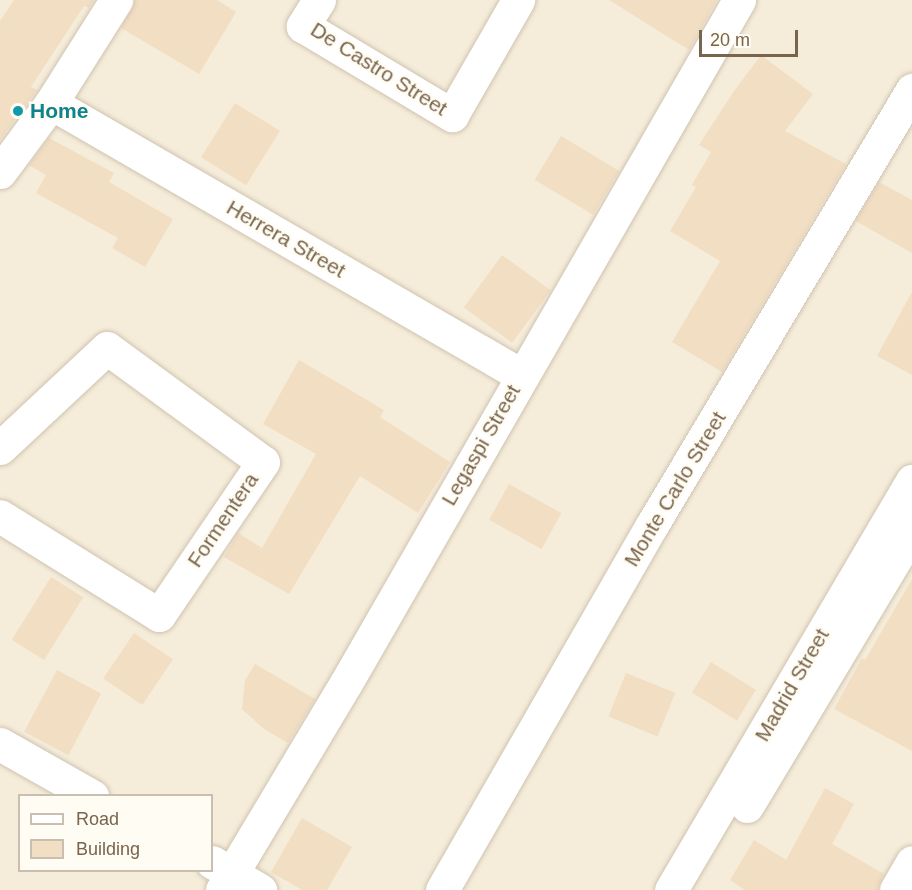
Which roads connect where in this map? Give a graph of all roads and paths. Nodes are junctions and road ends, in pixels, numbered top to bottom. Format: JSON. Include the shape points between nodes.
{"nodes":[{"id":1,"x":116,"y":0,"type":"edge"},
{"id":2,"x":319,"y":0,"type":"edge"},
{"id":3,"x":518,"y":0,"type":"edge"},
{"id":4,"x":739,"y":0,"type":"edge"},
{"id":5,"x":912,"y":90,"type":"edge"},
{"id":6,"x":51,"y":103,"type":"junction"},
{"id":7,"x":0,"y":172,"type":"edge"},
{"id":8,"x":521,"y":375,"type":"junction"},
{"id":9,"x":0,"y":448,"type":"edge"},
{"id":10,"x":912,"y":481,"type":"edge"},
{"id":11,"x":0,"y":516,"type":"edge"},
{"id":12,"x":901,"y":544,"type":"edge"},
{"id":13,"x":0,"y":744,"type":"edge"},
{"id":14,"x":90,"y":794,"type":"edge"},
{"id":15,"x":912,"y":862,"type":"edge"},
{"id":16,"x":222,"y":875,"type":"edge"},
{"id":17,"x":260,"y":890,"type":"edge"},
{"id":18,"x":442,"y":890,"type":"edge"},
{"id":19,"x":671,"y":890,"type":"edge"},
{"id":20,"x":696,"y":890,"type":"edge"},
{"id":21,"x":896,"y":890,"type":"edge"}],
"edges":[{"from":1,"to":6,"type":"street"},
{"from":2,"to":3,"type":"street","name":"De Castro Street","via":[[303,26],[452,115]]},
{"from":4,"to":8,"type":"street","name":"Legaspi Street"},
{"from":5,"to":18,"type":"street","name":"Monte Carlo Street","via":[[652,525]]},
{"from":6,"to":7,"type":"street"},
{"from":6,"to":8,"type":"street","name":"Herrera Street"},
{"from":8,"to":16,"type":"street","name":"Legaspi Street","via":[[346,683]]},
{"from":9,"to":11,"type":"street","name":"Formentera","via":[[107,348],[263,462],[159,615]]},
{"from":10,"to":12,"type":"street","name":"Madrid Street"},
{"from":12,"to":19,"type":"street","name":"Madrid Street"},
{"from":12,"to":20,"type":"street","name":"Madrid Street"},
{"from":13,"to":14,"type":"street"},
{"from":15,"to":21,"type":"street"},
{"from":16,"to":17,"type":"street"}]}
